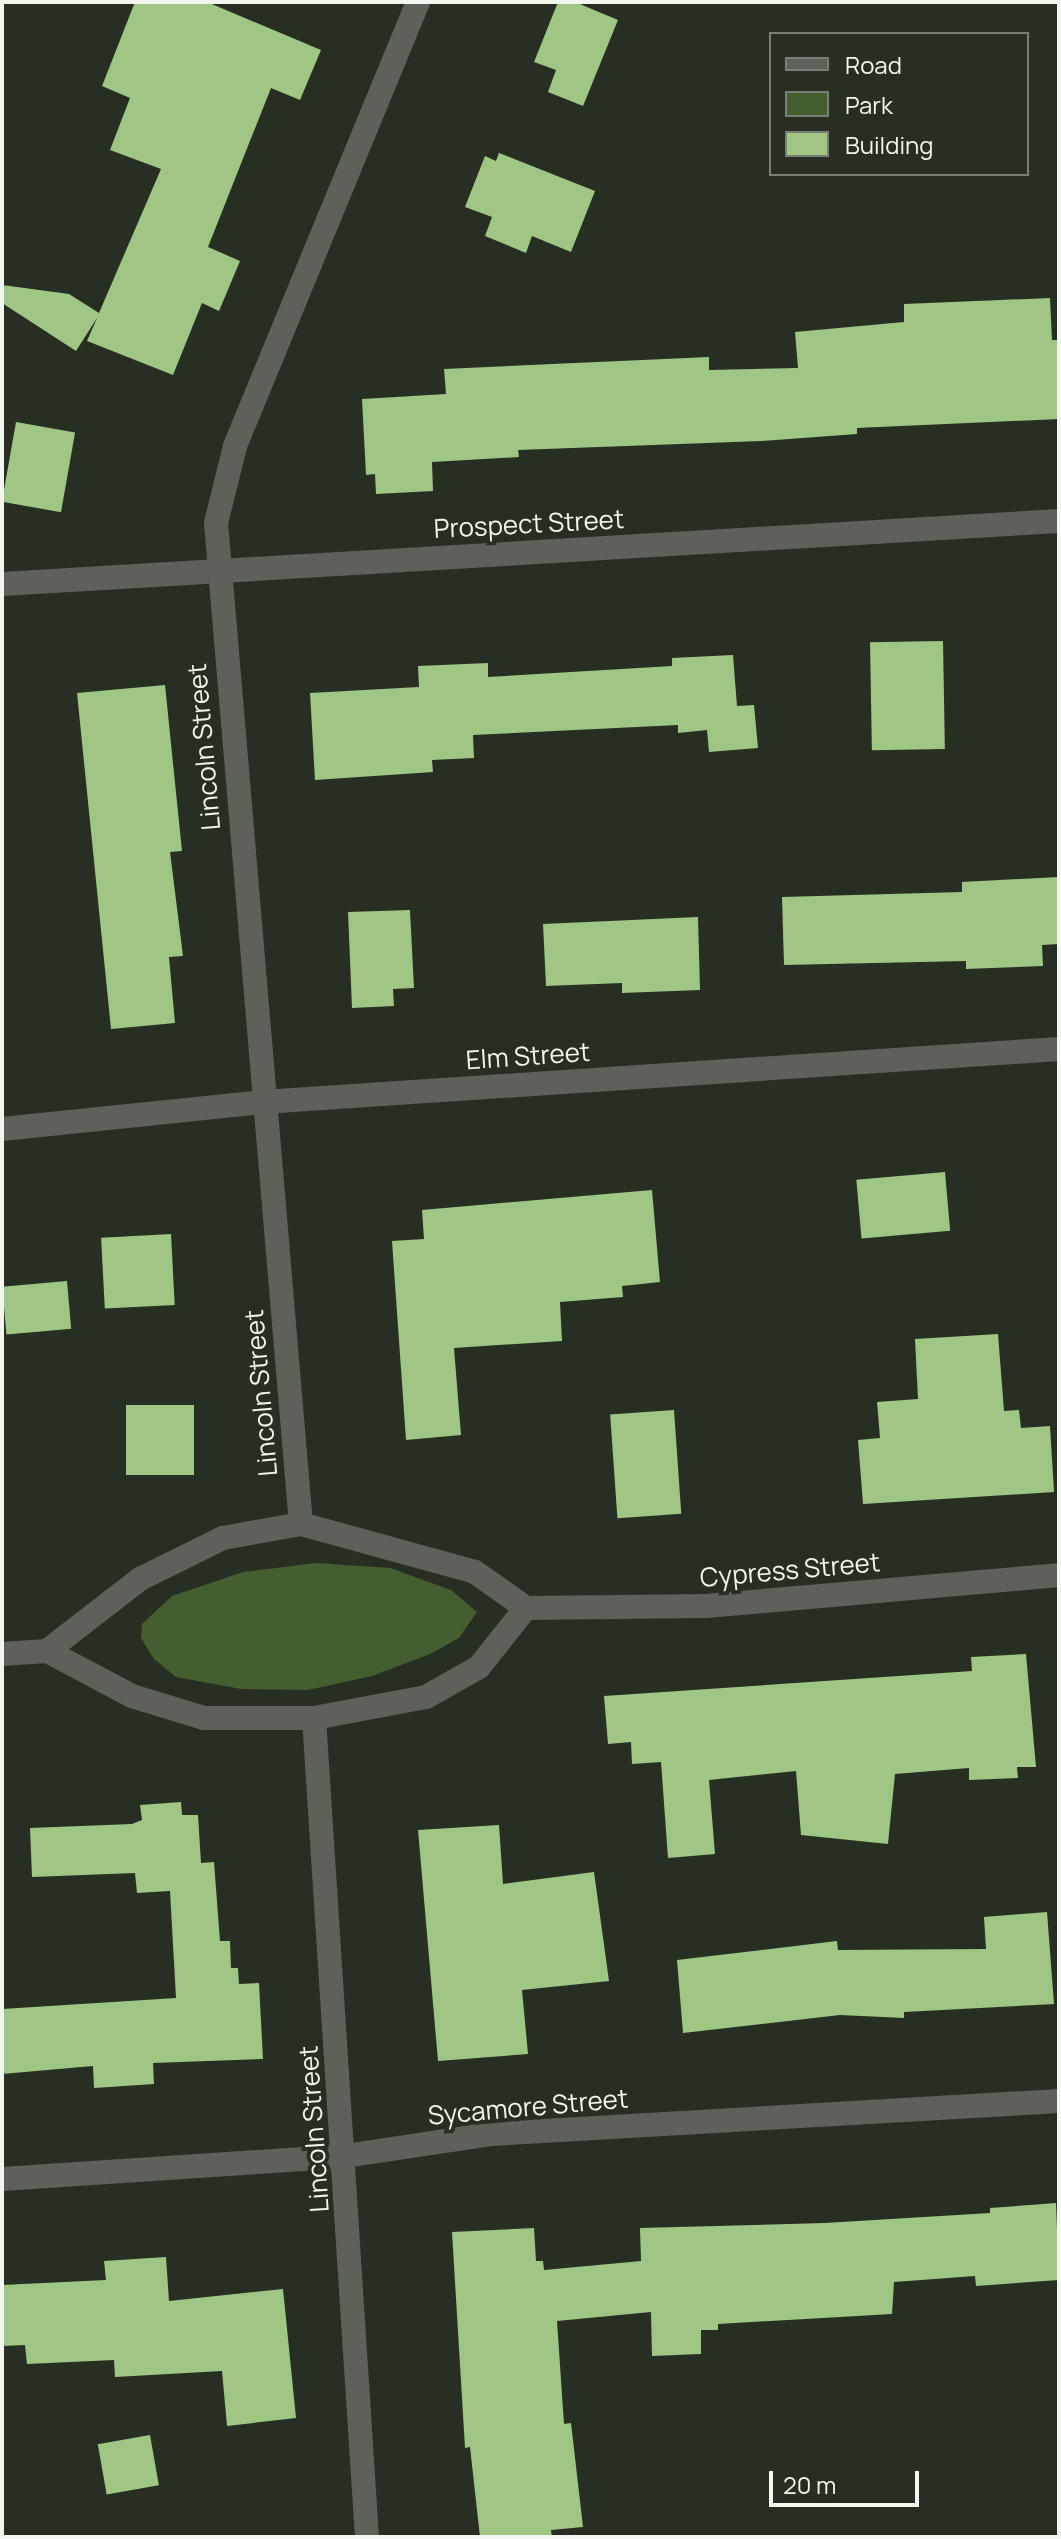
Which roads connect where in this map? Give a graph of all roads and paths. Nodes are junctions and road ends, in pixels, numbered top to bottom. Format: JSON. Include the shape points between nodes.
{"nodes":[{"id":1,"x":418,"y":2,"type":"edge"},
{"id":2,"x":1059,"y":521,"type":"edge"},
{"id":3,"x":217,"y":571,"type":"junction"},
{"id":4,"x":2,"y":584,"type":"edge"},
{"id":5,"x":1059,"y":1049,"type":"edge"},
{"id":6,"x":263,"y":1102,"type":"junction"},
{"id":7,"x":2,"y":1129,"type":"edge"},
{"id":8,"x":301,"y":1524,"type":"junction"},
{"id":9,"x":1059,"y":1575,"type":"edge"},
{"id":10,"x":526,"y":1608,"type":"junction"},
{"id":11,"x":47,"y":1651,"type":"junction"},
{"id":12,"x":2,"y":1654,"type":"edge"},
{"id":13,"x":314,"y":1718,"type":"junction"},
{"id":14,"x":1059,"y":2101,"type":"edge"},
{"id":15,"x":345,"y":2156,"type":"junction"},
{"id":16,"x":2,"y":2179,"type":"edge"},
{"id":17,"x":367,"y":2537,"type":"edge"}],
"edges":[{"from":1,"to":3,"type":"street","name":"Lincoln Street","via":[[235,446],[216,523]]},
{"from":2,"to":3,"type":"street","name":"Prospect Street"},
{"from":3,"to":4,"type":"street","name":"Prospect Street"},
{"from":3,"to":6,"type":"street","name":"Lincoln Street"},
{"from":5,"to":6,"type":"street","name":"Elm Street"},
{"from":6,"to":7,"type":"street","name":"Elm Street"},
{"from":6,"to":8,"type":"street","name":"Lincoln Street"},
{"from":8,"to":10,"type":"street","via":[[475,1572]]},
{"from":8,"to":11,"type":"street","via":[[223,1538],[140,1579]]},
{"from":9,"to":10,"type":"street","name":"Cypress Street","via":[[706,1606]]},
{"from":10,"to":13,"type":"street","via":[[479,1667],[426,1697]]},
{"from":11,"to":12,"type":"street"},
{"from":11,"to":13,"type":"street","via":[[132,1696],[204,1718]]},
{"from":13,"to":15,"type":"street","name":"Lincoln Street"},
{"from":14,"to":15,"type":"street","name":"Sycamore Street","via":[[492,2134]]},
{"from":15,"to":16,"type":"street","name":"Sycamore Street"},
{"from":15,"to":17,"type":"street","name":"Lincoln Street"}]}
